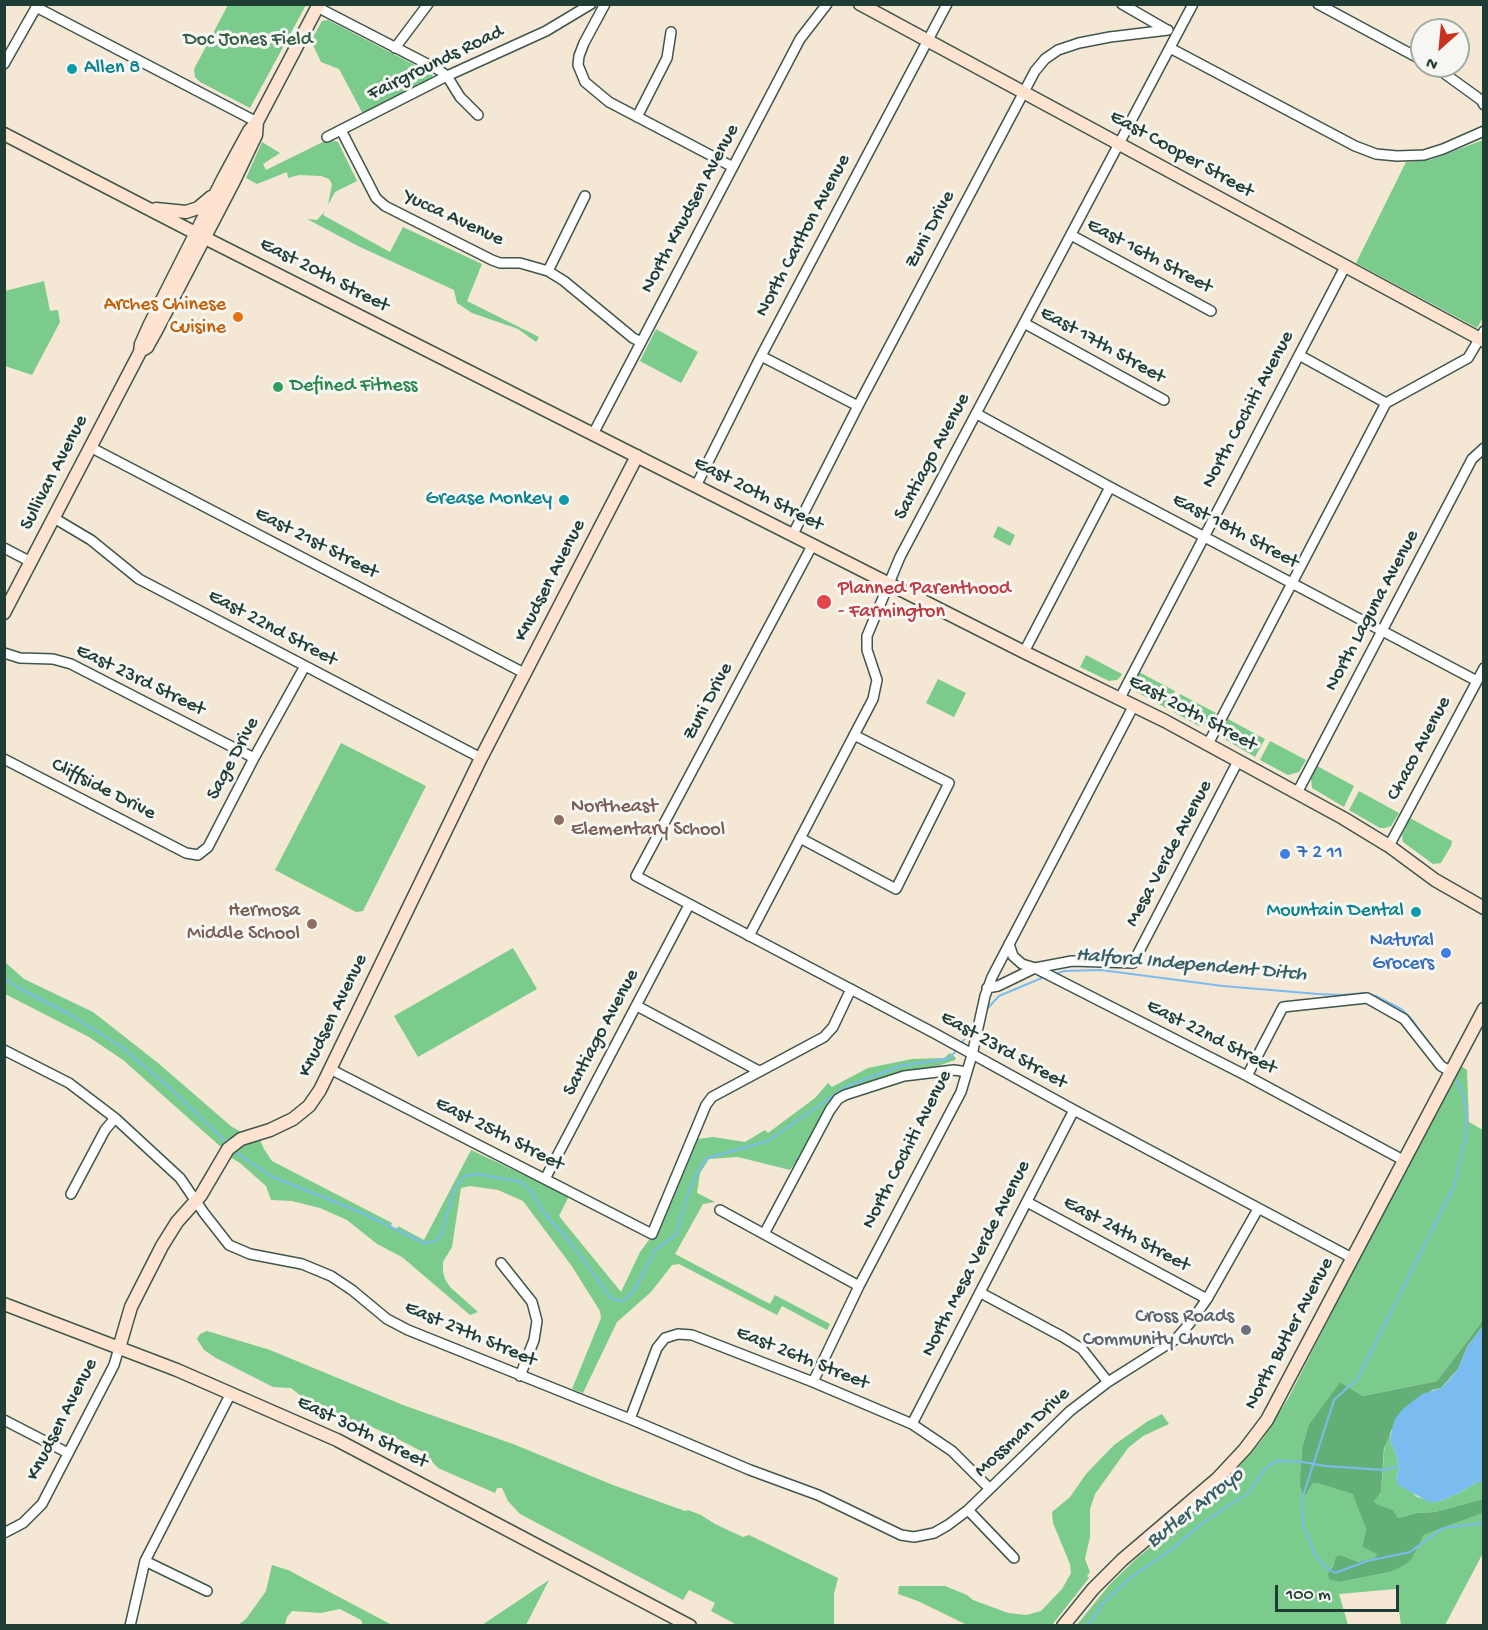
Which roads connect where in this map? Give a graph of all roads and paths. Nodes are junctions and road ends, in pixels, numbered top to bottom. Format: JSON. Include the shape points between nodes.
{"nodes":[{"id":1,"x":428,"y":4,"type":"edge"},
{"id":2,"x":591,"y":4,"type":"edge"},
{"id":3,"x":606,"y":4,"type":"edge"},
{"id":4,"x":827,"y":4,"type":"edge"},
{"id":5,"x":860,"y":4,"type":"edge"},
{"id":6,"x":947,"y":4,"type":"edge"},
{"id":7,"x":1122,"y":4,"type":"edge"},
{"id":8,"x":1193,"y":4,"type":"edge"},
{"id":9,"x":1318,"y":4,"type":"edge"},
{"id":10,"x":37,"y":6,"type":"edge"},
{"id":11,"x":318,"y":6,"type":"edge"},
{"id":12,"x":671,"y":33,"type":"dead end"},
{"id":13,"x":1172,"y":33,"type":"junction"},
{"id":14,"x":928,"y":41,"type":"junction"},
{"id":15,"x":395,"y":48,"type":"junction"},
{"id":16,"x":1170,"y":48,"type":"junction"},
{"id":17,"x":1410,"y":54,"type":"edge"},
{"id":18,"x":4,"y":64,"type":"edge"},
{"id":19,"x":447,"y":76,"type":"junction"},
{"id":20,"x":1451,"y":78,"type":"edge"},
{"id":21,"x":1024,"y":92,"type":"junction"},
{"id":22,"x":1484,"y":105,"type":"edge"},
{"id":23,"x":478,"y":115,"type":"dead end"},
{"id":24,"x":637,"y":117,"type":"junction"},
{"id":25,"x":257,"y":122,"type":"junction"},
{"id":26,"x":341,"y":130,"type":"junction"},
{"id":27,"x":1484,"y":131,"type":"edge"},
{"id":28,"x":4,"y":134,"type":"edge"},
{"id":29,"x":327,"y":136,"type":"dead end"},
{"id":30,"x":1119,"y":143,"type":"junction"},
{"id":31,"x":733,"y":167,"type":"junction"},
{"id":32,"x":216,"y":192,"type":"junction"},
{"id":33,"x":585,"y":196,"type":"dead end"},
{"id":34,"x":143,"y":207,"type":"junction"},
{"id":35,"x":1071,"y":235,"type":"junction"},
{"id":36,"x":200,"y":236,"type":"junction"},
{"id":37,"x":1345,"y":267,"type":"junction"},
{"id":38,"x":548,"y":271,"type":"junction"},
{"id":39,"x":1210,"y":311,"type":"dead end"},
{"id":40,"x":1024,"y":323,"type":"junction"},
{"id":41,"x":1482,"y":337,"type":"edge"},
{"id":42,"x":641,"y":342,"type":"junction"},
{"id":43,"x":1299,"y":354,"type":"junction"},
{"id":44,"x":761,"y":356,"type":"junction"},
{"id":45,"x":1164,"y":400,"type":"dead end"},
{"id":46,"x":1386,"y":403,"type":"junction"},
{"id":47,"x":858,"y":406,"type":"junction"},
{"id":48,"x":976,"y":414,"type":"junction"},
{"id":49,"x":594,"y":434,"type":"junction"},
{"id":50,"x":90,"y":447,"type":"junction"},
{"id":51,"x":1484,"y":448,"type":"edge"},
{"id":52,"x":637,"y":456,"type":"junction"},
{"id":53,"x":696,"y":486,"type":"junction"},
{"id":54,"x":1110,"y":487,"type":"junction"},
{"id":55,"x":54,"y":518,"type":"junction"},
{"id":56,"x":793,"y":534,"type":"junction"},
{"id":57,"x":1203,"y":536,"type":"junction"},
{"id":58,"x":813,"y":544,"type":"junction"},
{"id":59,"x":4,"y":548,"type":"edge"},
{"id":60,"x":31,"y":562,"type":"junction"},
{"id":61,"x":890,"y":583,"type":"junction"},
{"id":62,"x":1294,"y":583,"type":"junction"},
{"id":63,"x":4,"y":613,"type":"edge"},
{"id":64,"x":1383,"y":631,"type":"junction"},
{"id":65,"x":1024,"y":652,"type":"junction"},
{"id":66,"x":4,"y":653,"type":"edge"},
{"id":67,"x":305,"y":666,"type":"junction"},
{"id":68,"x":1484,"y":668,"type":"edge"},
{"id":69,"x":526,"y":674,"type":"junction"},
{"id":70,"x":1477,"y":681,"type":"junction"},
{"id":71,"x":1120,"y":698,"type":"junction"},
{"id":72,"x":1134,"y":705,"type":"junction"},
{"id":73,"x":854,"y":735,"type":"junction"},
{"id":74,"x":1208,"y":744,"type":"junction"},
{"id":75,"x":254,"y":758,"type":"junction"},
{"id":76,"x":4,"y":759,"type":"edge"},
{"id":77,"x":481,"y":759,"type":"junction"},
{"id":78,"x":1238,"y":761,"type":"junction"},
{"id":79,"x":1297,"y":792,"type":"junction"},
{"id":80,"x":800,"y":838,"type":"junction"},
{"id":81,"x":1389,"y":846,"type":"junction"},
{"id":82,"x":186,"y":853,"type":"joint"},
{"id":83,"x":636,"y":876,"type":"joint"},
{"id":84,"x":689,"y":905,"type":"junction"},
{"id":85,"x":1484,"y":908,"type":"edge"},
{"id":86,"x":749,"y":936,"type":"junction"},
{"id":87,"x":1009,"y":944,"type":"junction"},
{"id":88,"x":1035,"y":968,"type":"junction"},
{"id":89,"x":987,"y":988,"type":"junction"},
{"id":90,"x":851,"y":989,"type":"junction"},
{"id":91,"x":637,"y":1006,"type":"junction"},
{"id":92,"x":1484,"y":1009,"type":"edge"},
{"id":93,"x":4,"y":1050,"type":"edge"},
{"id":94,"x":972,"y":1055,"type":"junction"},
{"id":95,"x":330,"y":1069,"type":"junction"},
{"id":96,"x":759,"y":1071,"type":"junction"},
{"id":97,"x":1450,"y":1071,"type":"junction"},
{"id":98,"x":968,"y":1072,"type":"junction"},
{"id":99,"x":1247,"y":1076,"type":"junction"},
{"id":100,"x":1074,"y":1110,"type":"junction"},
{"id":101,"x":115,"y":1118,"type":"junction"},
{"id":102,"x":1403,"y":1160,"type":"junction"},
{"id":103,"x":545,"y":1179,"type":"junction"},
{"id":104,"x":71,"y":1194,"type":"dead end"},
{"id":105,"x":196,"y":1201,"type":"junction"},
{"id":106,"x":1027,"y":1202,"type":"junction"},
{"id":107,"x":1258,"y":1209,"type":"junction"},
{"id":108,"x":720,"y":1210,"type":"dead end"},
{"id":109,"x":764,"y":1234,"type":"junction"},
{"id":110,"x":1352,"y":1258,"type":"junction"},
{"id":111,"x":501,"y":1263,"type":"dead end"},
{"id":112,"x":859,"y":1286,"type":"junction"},
{"id":113,"x":981,"y":1293,"type":"junction"},
{"id":114,"x":1208,"y":1299,"type":"junction"},
{"id":115,"x":4,"y":1304,"type":"edge"},
{"id":116,"x":118,"y":1348,"type":"junction"},
{"id":117,"x":520,"y":1376,"type":"junction"},
{"id":118,"x":813,"y":1382,"type":"junction"},
{"id":119,"x":1108,"y":1382,"type":"junction"},
{"id":120,"x":231,"y":1393,"type":"junction"},
{"id":121,"x":630,"y":1419,"type":"junction"},
{"id":122,"x":4,"y":1420,"type":"edge"},
{"id":123,"x":912,"y":1424,"type":"junction"},
{"id":124,"x":68,"y":1453,"type":"junction"},
{"id":125,"x":750,"y":1470,"type":"joint"},
{"id":126,"x":989,"y":1488,"type":"junction"},
{"id":127,"x":968,"y":1510,"type":"junction"},
{"id":128,"x":4,"y":1533,"type":"edge"},
{"id":129,"x":1014,"y":1558,"type":"dead end"},
{"id":130,"x":145,"y":1561,"type":"junction"},
{"id":131,"x":207,"y":1591,"type":"dead end"},
{"id":132,"x":682,"y":1624,"type":"edge"},
{"id":133,"x":130,"y":1626,"type":"edge"},
{"id":134,"x":1063,"y":1626,"type":"edge"}],
"edges":[{"from":1,"to":15,"type":"street"},
{"from":2,"to":19,"type":"street","name":"Fairgrounds Road","via":[[546,31]]},
{"from":3,"to":24,"type":"street","via":[[581,49],[578,65],[585,82],[599,96]]},
{"from":4,"to":31,"type":"street","name":"North Knudsen Avenue","via":[[800,39]]},
{"from":5,"to":14,"type":"main road","name":"East Cooper Street"},
{"from":6,"to":14,"type":"street","name":"North Carlton Avenue"},
{"from":7,"to":13,"type":"street"},
{"from":8,"to":13,"type":"street","name":"Santiago Avenue"},
{"from":9,"to":17,"type":"street"},
{"from":10,"to":18,"type":"street"},
{"from":10,"to":25,"type":"street"},
{"from":11,"to":15,"type":"street"},
{"from":11,"to":25,"type":"main road","name":"Sullivan Avenue"},
{"from":12,"to":24,"type":"street","via":[[667,58]]},
{"from":13,"to":16,"type":"street","name":"Santiago Avenue"},
{"from":13,"to":21,"type":"street","name":"Zuni Drive","via":[[1110,37],[1058,50],[1035,71]]},
{"from":14,"to":21,"type":"main road","name":"East Cooper Street"},
{"from":14,"to":44,"type":"street","name":"North Carlton Avenue"},
{"from":15,"to":19,"type":"street"},
{"from":16,"to":27,"type":"street","via":[[1377,154],[1424,155]]},
{"from":16,"to":30,"type":"street","name":"Santiago Avenue"},
{"from":19,"to":23,"type":"street"},
{"from":19,"to":26,"type":"street","name":"Fairgrounds Road"},
{"from":20,"to":22,"type":"street"},
{"from":21,"to":30,"type":"main road","name":"East Cooper Street"},
{"from":21,"to":47,"type":"street","name":"Zuni Drive"},
{"from":24,"to":31,"type":"street"},
{"from":25,"to":32,"type":"main road","name":"Sullivan Avenue"},
{"from":25,"to":36,"type":"main road","name":"Sullivan Avenue","via":[[256,135]]},
{"from":26,"to":29,"type":"street","name":"Fairgrounds Road"},
{"from":26,"to":38,"type":"street","name":"Yucca Avenue","via":[[376,198],[385,206],[492,260]]},
{"from":28,"to":34,"type":"main road","name":"East 20th Street"},
{"from":30,"to":35,"type":"street","name":"Santiago Avenue"},
{"from":30,"to":37,"type":"main road","name":"East Cooper Street"},
{"from":31,"to":42,"type":"street","name":"North Knudsen Avenue"},
{"from":32,"to":34,"type":"main road","via":[[198,208],[186,212]]},
{"from":32,"to":36,"type":"main road","name":"Sullivan Avenue"},
{"from":33,"to":38,"type":"street"},
{"from":34,"to":36,"type":"main road","name":"East 20th Street"},
{"from":35,"to":39,"type":"street","name":"East 16th Street"},
{"from":35,"to":40,"type":"street","name":"Santiago Avenue"},
{"from":36,"to":49,"type":"main road","name":"East 20th Street"},
{"from":36,"to":50,"type":"main road","name":"Sullivan Avenue"},
{"from":37,"to":41,"type":"main road","name":"East Cooper Street"},
{"from":37,"to":43,"type":"street","name":"North Cochiti Avenue"},
{"from":38,"to":42,"type":"street","name":"Yucca Avenue"},
{"from":40,"to":45,"type":"street","name":"East 17th Street"},
{"from":40,"to":48,"type":"street","name":"Santiago Avenue"},
{"from":41,"to":46,"type":"street","via":[[1468,358]]},
{"from":42,"to":49,"type":"street","name":"North Knudsen Avenue"},
{"from":43,"to":46,"type":"street"},
{"from":43,"to":57,"type":"street","name":"North Cochiti Avenue"},
{"from":44,"to":47,"type":"street"},
{"from":44,"to":53,"type":"street","name":"North Carlton Avenue"},
{"from":46,"to":62,"type":"street"},
{"from":47,"to":56,"type":"street","name":"Zuni Drive"},
{"from":48,"to":54,"type":"street","name":"East 18th Street"},
{"from":48,"to":61,"type":"street","name":"Santiago Avenue"},
{"from":49,"to":52,"type":"main road","name":"East 20th Street"},
{"from":50,"to":55,"type":"main road","name":"Sullivan Avenue"},
{"from":50,"to":69,"type":"street","name":"East 21st Street"},
{"from":51,"to":64,"type":"street","name":"North Laguna Avenue","via":[[1472,459]]},
{"from":52,"to":53,"type":"main road","name":"East 20th Street"},
{"from":52,"to":69,"type":"main road","name":"Knudsen Avenue"},
{"from":53,"to":56,"type":"main road","name":"East 20th Street"},
{"from":54,"to":57,"type":"street","name":"East 18th Street"},
{"from":54,"to":65,"type":"street"},
{"from":55,"to":60,"type":"main road","name":"Sullivan Avenue"},
{"from":55,"to":67,"type":"street","name":"East 22nd Street","via":[[91,540],[139,579]]},
{"from":56,"to":58,"type":"main road","name":"East 20th Street"},
{"from":57,"to":62,"type":"street","name":"East 18th Street"},
{"from":57,"to":71,"type":"street","name":"North Cochiti Avenue"},
{"from":58,"to":61,"type":"main road","name":"East 20th Street"},
{"from":58,"to":83,"type":"street","name":"Zuni Drive"},
{"from":59,"to":60,"type":"street"},
{"from":60,"to":63,"type":"main road","name":"Sullivan Avenue"},
{"from":61,"to":65,"type":"main road","name":"East 20th Street"},
{"from":61,"to":73,"type":"street","name":"Santiago Avenue","via":[[867,636],[876,692]]},
{"from":62,"to":64,"type":"street","name":"East 18th Street"},
{"from":62,"to":74,"type":"street"},
{"from":64,"to":70,"type":"street","name":"East 18th Street"},
{"from":64,"to":79,"type":"street","name":"North Laguna Avenue"},
{"from":65,"to":71,"type":"main road","name":"East 20th Street"},
{"from":66,"to":75,"type":"street","name":"East 23rd Street","via":[[71,664]]},
{"from":67,"to":75,"type":"street","name":"Sage Drive"},
{"from":67,"to":77,"type":"street","name":"East 22nd Street"},
{"from":68,"to":70,"type":"street","name":"Chaco Avenue"},
{"from":69,"to":77,"type":"main road","name":"Knudsen Avenue"},
{"from":70,"to":81,"type":"street","name":"Chaco Avenue"},
{"from":71,"to":72,"type":"main road","name":"East 20th Street"},
{"from":72,"to":74,"type":"main road","name":"East 20th Street"},
{"from":72,"to":87,"type":"street","name":"North Cochiti Avenue"},
{"from":73,"to":80,"type":"street","name":"Santiago Avenue"},
{"from":73,"to":80,"type":"street","via":[[949,783],[896,888]]},
{"from":74,"to":78,"type":"main road","name":"East 20th Street"},
{"from":75,"to":82,"type":"street","name":"Sage Drive","via":[[208,847],[198,855]]},
{"from":76,"to":82,"type":"street","name":"Cliffside Drive"},
{"from":77,"to":95,"type":"main road","name":"Knudsen Avenue"},
{"from":78,"to":79,"type":"main road","name":"East 20th Street"},
{"from":78,"to":88,"type":"street","name":"Mesa Verde Avenue","via":[[1133,963],[1072,961]]},
{"from":79,"to":81,"type":"main road","name":"East 20th Street"},
{"from":80,"to":86,"type":"street","name":"Santiago Avenue"},
{"from":81,"to":85,"type":"main road","name":"East 20th Street"},
{"from":83,"to":84,"type":"street","name":"East 23rd Street"},
{"from":84,"to":86,"type":"street","name":"East 23rd Street"},
{"from":84,"to":91,"type":"street","name":"Santiago Avenue"},
{"from":86,"to":90,"type":"street","name":"East 23rd Street"},
{"from":87,"to":88,"type":"street","name":"East 22nd Street","via":[[1013,956]]},
{"from":87,"to":89,"type":"street","name":"North Cochiti Avenue"},
{"from":88,"to":89,"type":"street"},
{"from":88,"to":99,"type":"street","name":"East 22nd Street"},
{"from":89,"to":94,"type":"street","name":"North Cochiti Avenue"},
{"from":90,"to":94,"type":"street","name":"East 23rd Street"},
{"from":90,"to":96,"type":"street","via":[[824,1037]]},
{"from":91,"to":96,"type":"street"},
{"from":91,"to":103,"type":"street","name":"Santiago Avenue"},
{"from":92,"to":97,"type":"main road","name":"North Butler Avenue"},
{"from":93,"to":101,"type":"street","name":"East 27th Street","via":[[69,1083]]},
{"from":94,"to":98,"type":"street","name":"North Cochiti Avenue"},
{"from":94,"to":100,"type":"street","name":"East 23rd Street"},
{"from":95,"to":103,"type":"street","name":"East 25th Street"},
{"from":95,"to":105,"type":"main road","name":"Knudsen Avenue","via":[[315,1098],[293,1119],[231,1146]]},
{"from":96,"to":103,"type":"street","name":"East 25th Street","via":[[712,1097],[706,1105],[652,1234]]},
{"from":97,"to":99,"type":"street","via":[[1441,1066],[1404,1019],[1367,998],[1283,1007]]},
{"from":97,"to":102,"type":"main road","name":"North Butler Avenue"},
{"from":98,"to":109,"type":"street","via":[[904,1076],[838,1099]]},
{"from":98,"to":112,"type":"street","name":"North Cochiti Avenue"},
{"from":99,"to":102,"type":"street","name":"East 22nd Street"},
{"from":100,"to":106,"type":"street","name":"North Mesa Verde Avenue"},
{"from":100,"to":107,"type":"street","name":"East 23rd Street"},
{"from":101,"to":104,"type":"street"},
{"from":101,"to":105,"type":"street","name":"East 27th Street","via":[[171,1168]]},
{"from":102,"to":110,"type":"main road","name":"North Butler Avenue"},
{"from":105,"to":116,"type":"main road","name":"Knudsen Avenue","via":[[162,1246],[131,1307]]},
{"from":105,"to":117,"type":"street","name":"East 27th Street","via":[[229,1245],[331,1275],[387,1319]]},
{"from":106,"to":113,"type":"street","name":"North Mesa Verde Avenue"},
{"from":106,"to":114,"type":"street","name":"East 24th Street"},
{"from":107,"to":110,"type":"street","name":"East 23rd Street"},
{"from":107,"to":114,"type":"street","name":"Mossman Drive"},
{"from":108,"to":109,"type":"street"},
{"from":109,"to":112,"type":"street"},
{"from":110,"to":134,"type":"main road","name":"North Butler Avenue","via":[[1284,1392],[1253,1439],[1206,1489],[1105,1575]]},
{"from":111,"to":117,"type":"street","via":[[532,1302],[537,1321]]},
{"from":112,"to":118,"type":"street","name":"North Cochiti Avenue"},
{"from":113,"to":119,"type":"street","via":[[1082,1349]]},
{"from":113,"to":123,"type":"street","name":"North Mesa Verde Avenue"},
{"from":114,"to":119,"type":"street","name":"Mossman Drive","via":[[1176,1339]]},
{"from":115,"to":116,"type":"main road","name":"East 30th Street"},
{"from":116,"to":120,"type":"main road","name":"East 30th Street"},
{"from":116,"to":124,"type":"street","name":"Knudsen Avenue","via":[[114,1365]]},
{"from":117,"to":121,"type":"street","name":"East 27th Street"},
{"from":118,"to":121,"type":"street","name":"East 26th Street","via":[[692,1335],[678,1334],[665,1338],[657,1348]]},
{"from":118,"to":123,"type":"street","name":"East 26th Street"},
{"from":119,"to":126,"type":"street","name":"Mossman Drive","via":[[1070,1411]]},
{"from":120,"to":130,"type":"street"},
{"from":120,"to":132,"type":"main road","name":"East 30th Street","via":[[350,1446]]},
{"from":121,"to":125,"type":"street","name":"East 27th Street"},
{"from":122,"to":124,"type":"street"},
{"from":123,"to":126,"type":"street","name":"East 26th Street","via":[[952,1451]]},
{"from":124,"to":128,"type":"street","name":"Knudsen Avenue","via":[[36,1512]]},
{"from":125,"to":127,"type":"street","name":"Mossman Drive","via":[[818,1495],[902,1535],[934,1533]]},
{"from":126,"to":127,"type":"street","name":"Mossman Drive"},
{"from":127,"to":129,"type":"street"},
{"from":130,"to":131,"type":"street"},
{"from":130,"to":133,"type":"street"}]}
